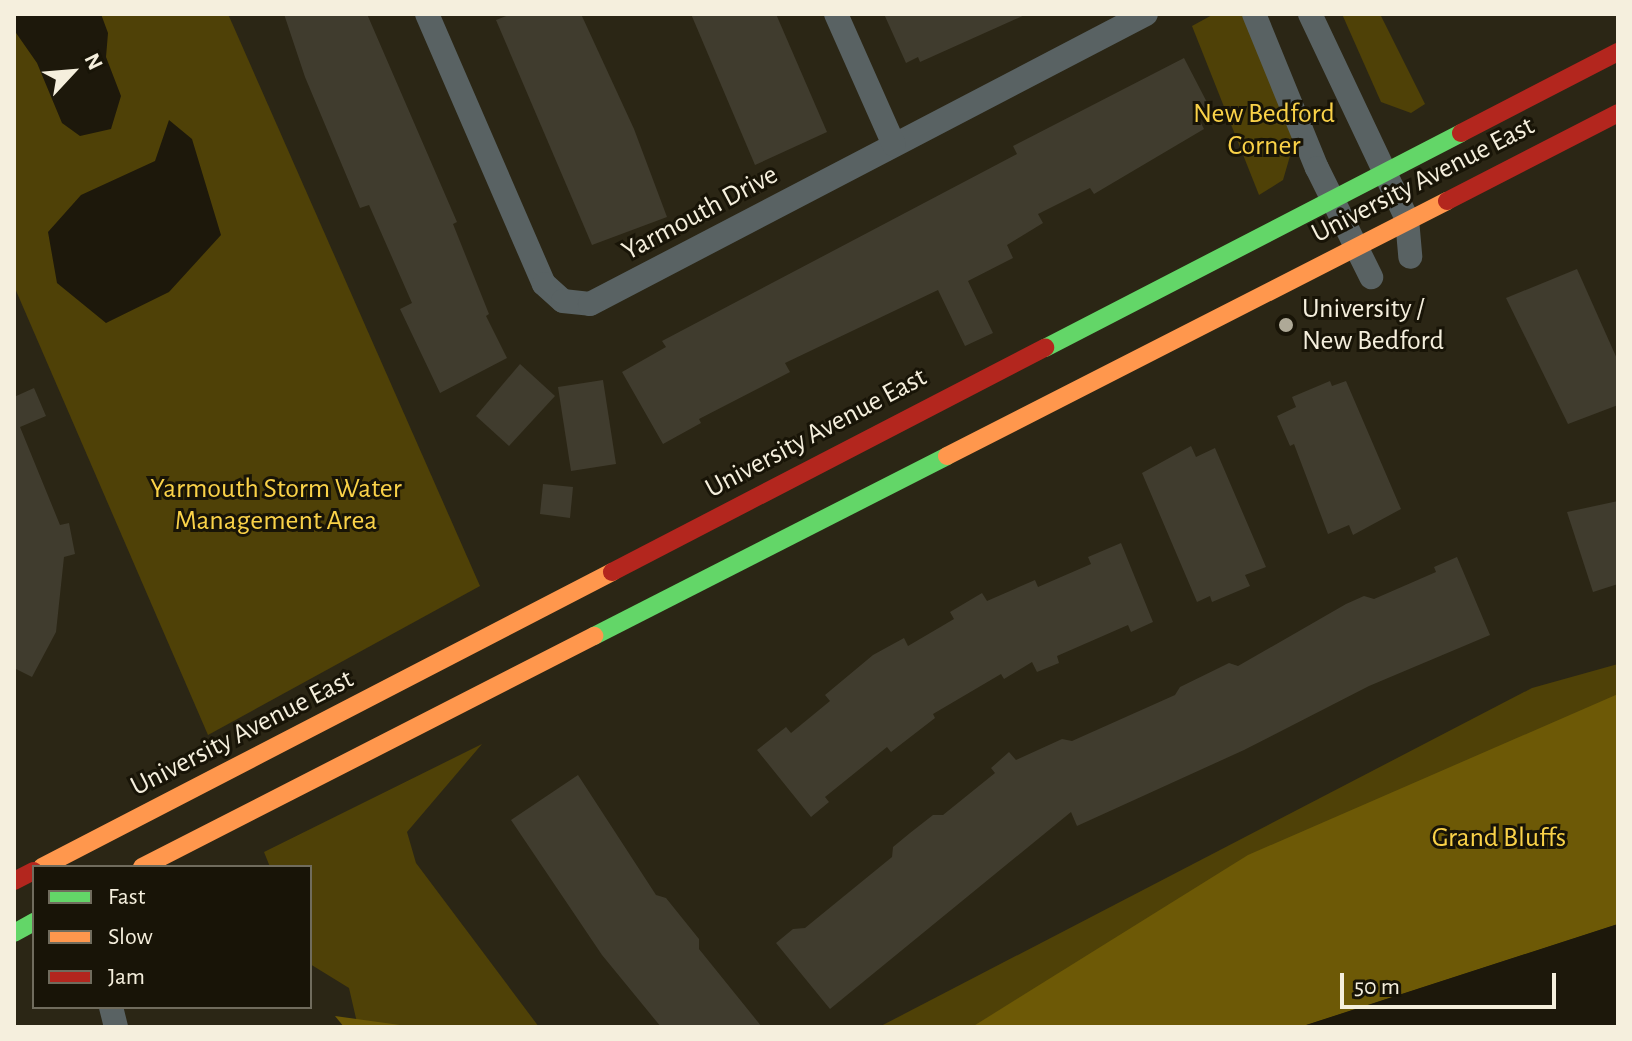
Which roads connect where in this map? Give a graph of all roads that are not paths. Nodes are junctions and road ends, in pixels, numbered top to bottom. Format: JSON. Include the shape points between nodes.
{"nodes":[{"id":1,"x":427,"y":14,"type":"edge"},
{"id":2,"x":836,"y":14,"type":"edge"},
{"id":3,"x":1146,"y":14,"type":"edge"},
{"id":4,"x":1254,"y":14,"type":"edge"},
{"id":5,"x":1310,"y":14,"type":"edge"},
{"id":6,"x":1618,"y":52,"type":"edge"},
{"id":7,"x":1618,"y":113,"type":"edge"},
{"id":8,"x":894,"y":145,"type":"junction"},
{"id":9,"x":1385,"y":171,"type":"junction"},
{"id":10,"x":1331,"y":199,"type":"junction"},
{"id":11,"x":1407,"y":219,"type":"junction"},
{"id":12,"x":1354,"y":246,"type":"junction"},
{"id":13,"x":1410,"y":257,"type":"dead end"},
{"id":14,"x":1371,"y":277,"type":"dead end"},
{"id":15,"x":46,"y":865,"type":"edge"},
{"id":16,"x":146,"y":865,"type":"edge"},
{"id":17,"x":32,"y":872,"type":"edge"},
{"id":18,"x":14,"y":881,"type":"edge"},
{"id":19,"x":32,"y":923,"type":"edge"},
{"id":20,"x":14,"y":933,"type":"edge"}],
"edges":[{"from":1,"to":8,"type":"street","name":"Yarmouth Drive","via":[[531,261],[544,284],[563,301],[590,304]]},
{"from":2,"to":8,"type":"street"},
{"from":3,"to":8,"type":"street","name":"Yarmouth Drive"},
{"from":4,"to":10,"type":"street"},
{"from":5,"to":9,"type":"street"},
{"from":6,"to":9,"type":"main road","name":"University Avenue East"},
{"from":7,"to":11,"type":"main road","name":"University Avenue East"},
{"from":9,"to":10,"type":"main road","name":"University Avenue East"},
{"from":9,"to":11,"type":"street"},
{"from":10,"to":12,"type":"street"},
{"from":10,"to":15,"type":"main road","name":"University Avenue East"},
{"from":11,"to":12,"type":"main road","name":"University Avenue East"},
{"from":11,"to":13,"type":"street"},
{"from":12,"to":14,"type":"street"},
{"from":12,"to":16,"type":"main road","name":"University Avenue East"},
{"from":17,"to":18,"type":"main road"},
{"from":19,"to":20,"type":"main road"}]}
